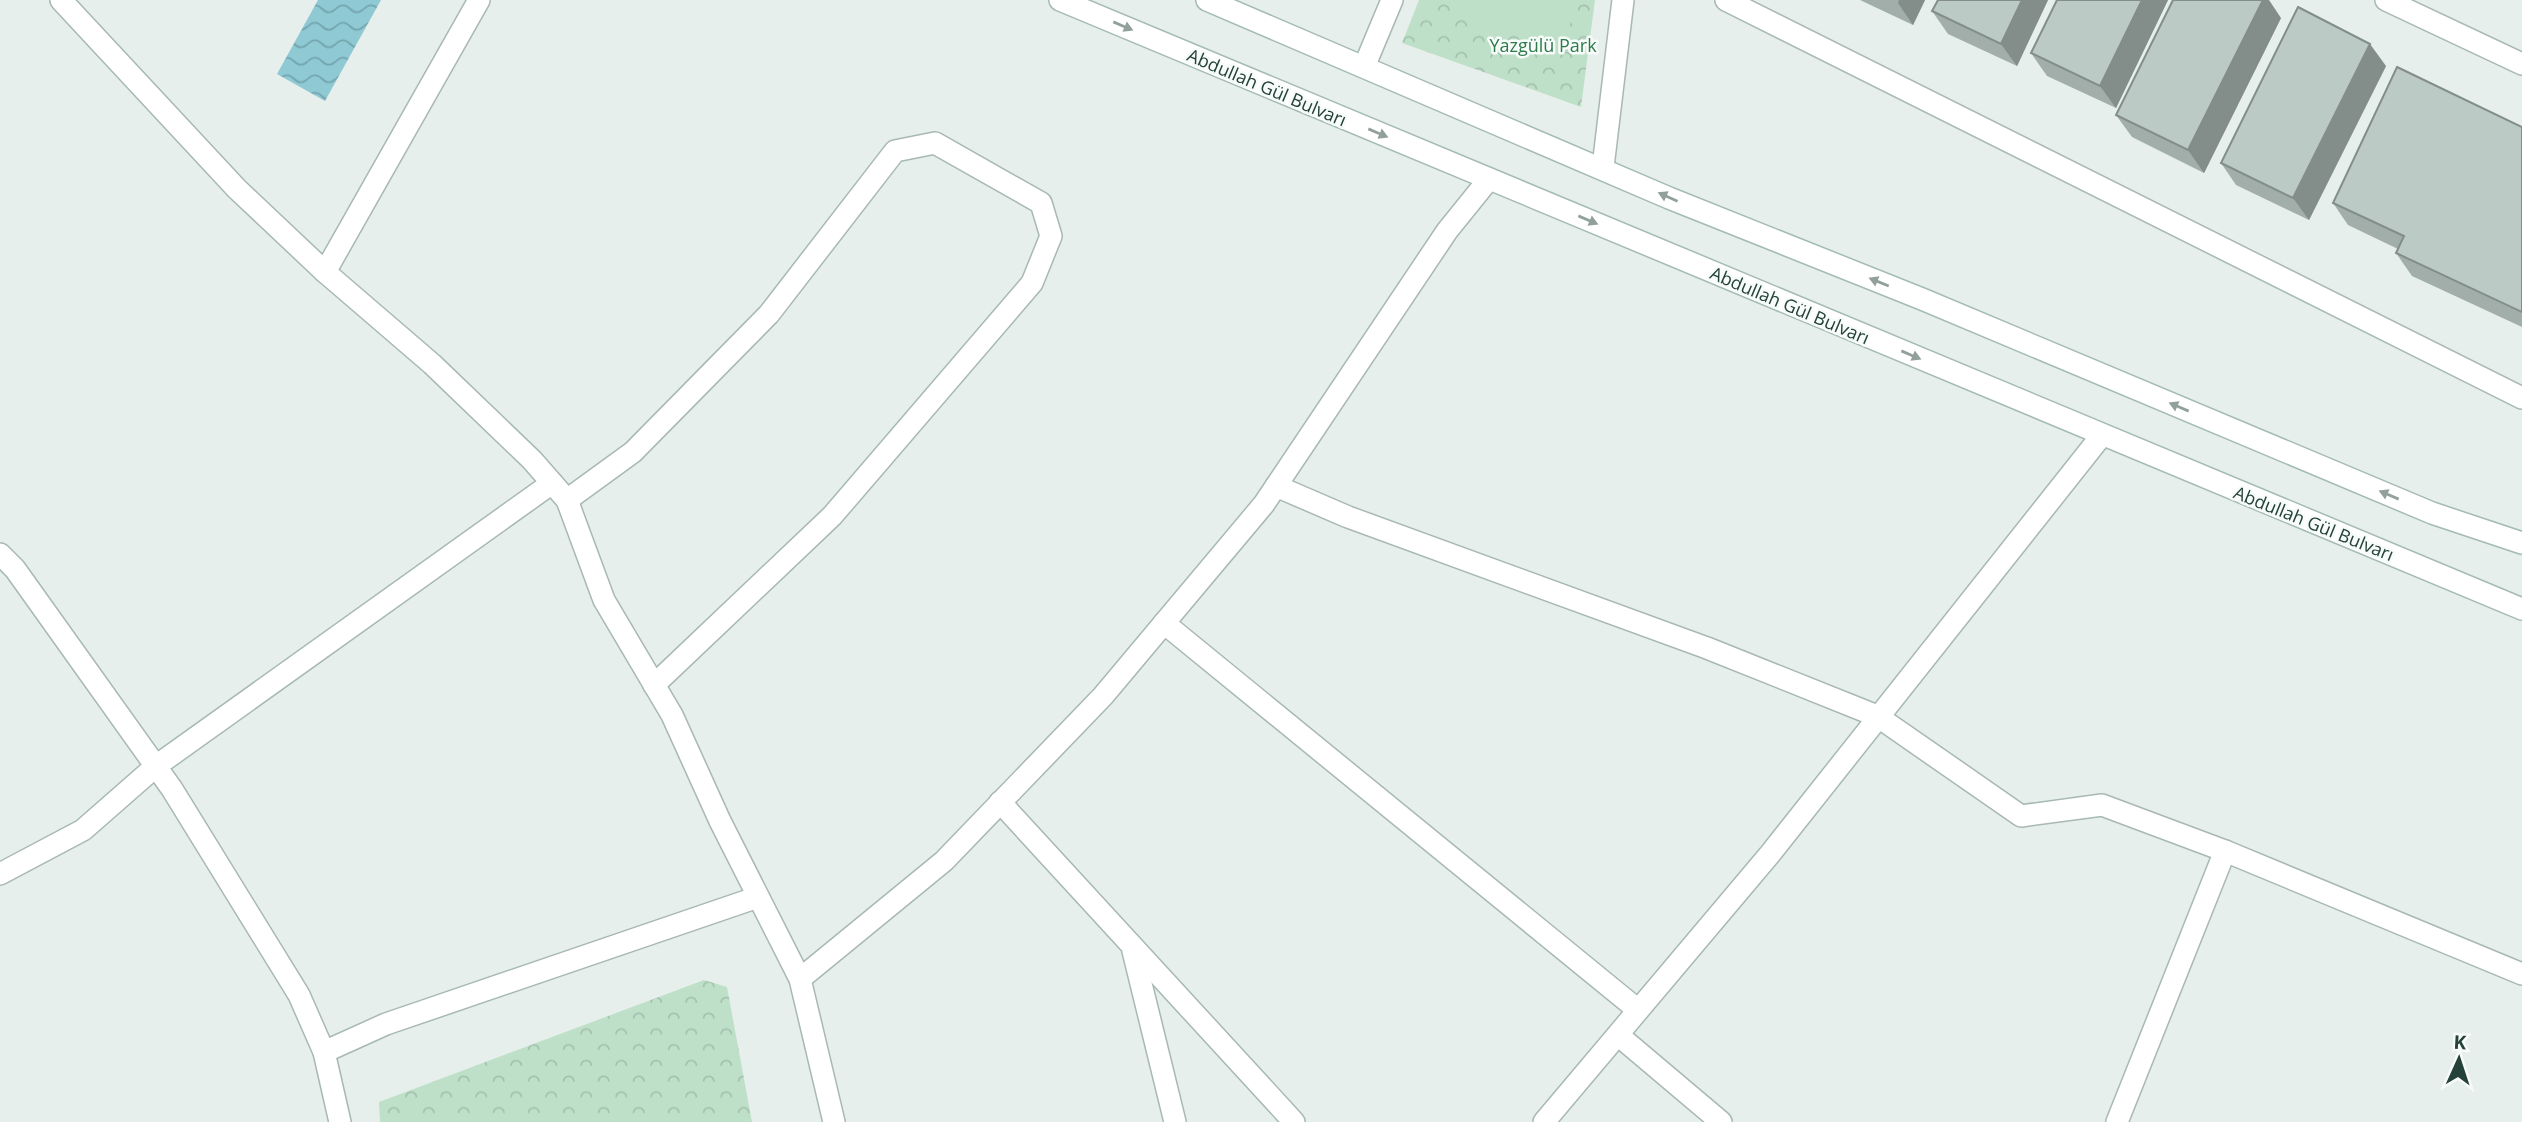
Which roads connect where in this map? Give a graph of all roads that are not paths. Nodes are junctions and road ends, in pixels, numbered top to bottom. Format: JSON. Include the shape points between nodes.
{"nodes":[{"id":1,"x":61,"y":0,"type":"edge"},
{"id":2,"x":479,"y":0,"type":"edge"},
{"id":3,"x":1060,"y":0,"type":"edge"},
{"id":4,"x":1208,"y":0,"type":"edge"},
{"id":5,"x":1392,"y":0,"type":"edge"},
{"id":6,"x":1623,"y":0,"type":"edge"},
{"id":7,"x":1726,"y":0,"type":"edge"},
{"id":8,"x":2386,"y":0,"type":"edge"},
{"id":9,"x":2422,"y":8,"type":"edge"},
{"id":10,"x":2522,"y":64,"type":"edge"},
{"id":11,"x":1364,"y":67,"type":"junction"},
{"id":12,"x":1602,"y":167,"type":"junction"},
{"id":13,"x":1489,"y":179,"type":"junction"},
{"id":14,"x":325,"y":272,"type":"junction"},
{"id":15,"x":2522,"y":398,"type":"edge"},
{"id":16,"x":2102,"y":435,"type":"junction"},
{"id":17,"x":552,"y":484,"type":"junction"},
{"id":18,"x":1276,"y":485,"type":"junction"},
{"id":19,"x":567,"y":500,"type":"junction"},
{"id":20,"x":2432,"y":513,"type":"junction"},
{"id":21,"x":2522,"y":530,"type":"edge"},
{"id":22,"x":2522,"y":543,"type":"edge"},
{"id":23,"x":0,"y":554,"type":"edge"},
{"id":24,"x":2522,"y":609,"type":"edge"},
{"id":25,"x":1164,"y":623,"type":"junction"},
{"id":26,"x":654,"y":685,"type":"junction"},
{"id":27,"x":1877,"y":716,"type":"junction"},
{"id":28,"x":156,"y":766,"type":"junction"},
{"id":29,"x":1000,"y":802,"type":"junction"},
{"id":30,"x":2225,"y":851,"type":"junction"},
{"id":31,"x":0,"y":874,"type":"edge"},
{"id":32,"x":758,"y":897,"type":"junction"},
{"id":33,"x":1133,"y":949,"type":"junction"},
{"id":34,"x":2522,"y":974,"type":"edge"},
{"id":35,"x":800,"y":979,"type":"junction"},
{"id":36,"x":1638,"y":1010,"type":"junction"},
{"id":37,"x":1618,"y":1035,"type":"junction"},
{"id":38,"x":324,"y":1052,"type":"junction"},
{"id":39,"x":340,"y":1122,"type":"edge"},
{"id":40,"x":834,"y":1122,"type":"edge"},
{"id":41,"x":1175,"y":1122,"type":"edge"},
{"id":42,"x":1294,"y":1122,"type":"edge"},
{"id":43,"x":1544,"y":1122,"type":"edge"},
{"id":44,"x":1721,"y":1122,"type":"edge"},
{"id":45,"x":2117,"y":1122,"type":"edge"}],
"edges":[{"from":1,"to":14,"type":"street","via":[[237,189]]},
{"from":2,"to":14,"type":"street"},
{"from":3,"to":13,"type":"street","name":"Abdullah Gül Bulvarı","one_way":true},
{"from":4,"to":11,"type":"street"},
{"from":5,"to":11,"type":"street"},
{"from":6,"to":12,"type":"street"},
{"from":7,"to":15,"type":"street"},
{"from":8,"to":9,"type":"street"},
{"from":9,"to":10,"type":"street"},
{"from":11,"to":12,"type":"street"},
{"from":20,"to":12,"type":"street","one_way":true},
{"from":13,"to":16,"type":"street","name":"Abdullah Gül Bulvarı","one_way":true},
{"from":13,"to":18,"type":"street","via":[[1447,231]]},
{"from":14,"to":17,"type":"street","via":[[432,364]]},
{"from":16,"to":24,"type":"street","name":"Abdullah Gül Bulvarı"},
{"from":16,"to":27,"type":"street"},
{"from":17,"to":19,"type":"street"},
{"from":17,"to":28,"type":"street"},
{"from":18,"to":25,"type":"street"},
{"from":18,"to":27,"type":"street","via":[[1348,517],[1707,648]]},
{"from":19,"to":26,"type":"street","via":[[604,600]]},
{"from":19,"to":26,"type":"street","via":[[632,453],[769,314],[895,150],[934,143],[1041,203],[1051,236],[1032,283],[832,516]]},
{"from":20,"to":21,"type":"street"},
{"from":20,"to":22,"type":"street"},
{"from":23,"to":28,"type":"street"},
{"from":25,"to":29,"type":"street","via":[[1103,696]]},
{"from":25,"to":36,"type":"street"},
{"from":26,"to":32,"type":"street"},
{"from":27,"to":30,"type":"street","via":[[2021,816],[2102,805]]},
{"from":27,"to":36,"type":"street","via":[[1770,854]]},
{"from":28,"to":31,"type":"street","via":[[83,830]]},
{"from":28,"to":38,"type":"street","via":[[299,995]]},
{"from":29,"to":33,"type":"street"},
{"from":29,"to":35,"type":"street","via":[[944,861]]},
{"from":30,"to":34,"type":"street"},
{"from":30,"to":45,"type":"street"},
{"from":32,"to":35,"type":"street"},
{"from":32,"to":38,"type":"street","via":[[386,1024]]},
{"from":33,"to":41,"type":"street"},
{"from":33,"to":42,"type":"street"},
{"from":35,"to":40,"type":"street"},
{"from":36,"to":37,"type":"street"},
{"from":37,"to":43,"type":"street"},
{"from":37,"to":44,"type":"street"},
{"from":38,"to":39,"type":"street"}]}
